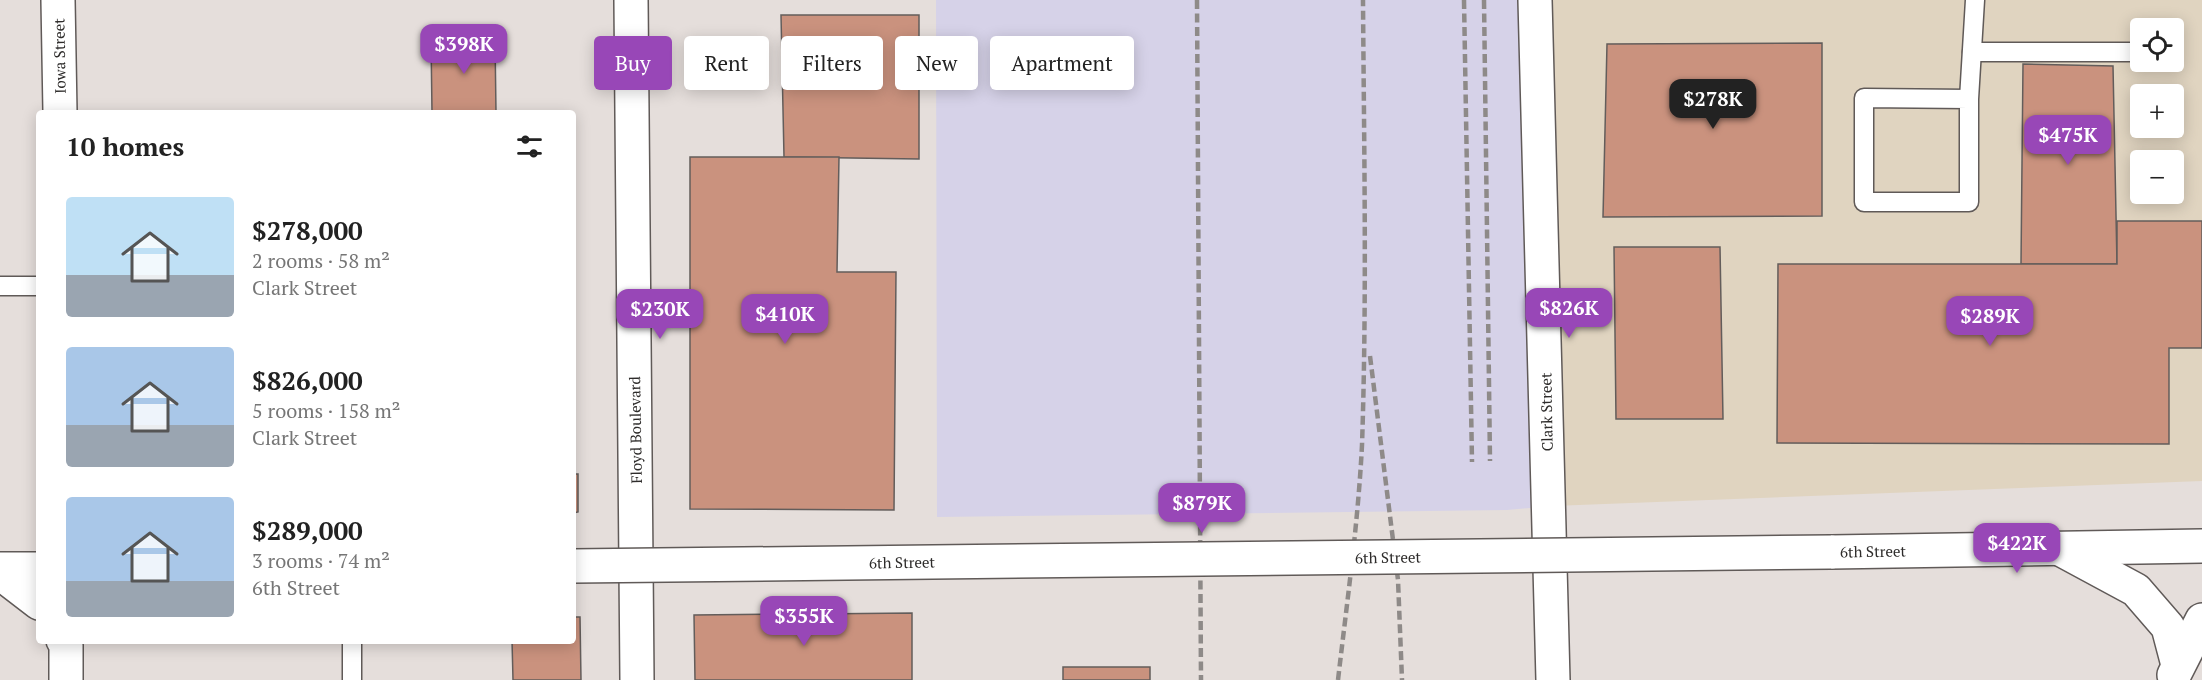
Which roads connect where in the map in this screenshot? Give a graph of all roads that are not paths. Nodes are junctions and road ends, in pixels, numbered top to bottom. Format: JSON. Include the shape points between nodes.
{"nodes":[{"id":1,"x":58,"y":0,"type":"edge"},
{"id":2,"x":631,"y":0,"type":"edge"},
{"id":3,"x":1535,"y":0,"type":"edge"},
{"id":4,"x":1975,"y":0,"type":"edge"},
{"id":5,"x":1972,"y":52,"type":"junction"},
{"id":6,"x":2130,"y":52,"type":"edge"},
{"id":7,"x":1969,"y":99,"type":"junction"},
{"id":8,"x":60,"y":110,"type":"edge"},
{"id":9,"x":0,"y":286,"type":"edge"},
{"id":10,"x":36,"y":286,"type":"edge"},
{"id":11,"x":2202,"y":546,"type":"edge"},
{"id":12,"x":2058,"y":548,"type":"junction"},
{"id":13,"x":576,"y":566,"type":"edge"},
{"id":14,"x":36,"y":569,"type":"edge"},
{"id":15,"x":0,"y":571,"type":"edge"},
{"id":16,"x":36,"y":601,"type":"edge"},
{"id":17,"x":2202,"y":620,"type":"edge"},
{"id":18,"x":66,"y":644,"type":"edge"},
{"id":19,"x":352,"y":644,"type":"edge"},
{"id":20,"x":2175,"y":673,"type":"edge"},
{"id":21,"x":66,"y":680,"type":"edge"},
{"id":22,"x":352,"y":680,"type":"edge"},
{"id":23,"x":637,"y":680,"type":"edge"},
{"id":24,"x":1552,"y":680,"type":"edge"}],
"edges":[{"from":1,"to":8,"type":"main road","name":"Iowa Street"},
{"from":2,"to":23,"type":"main road","name":"Floyd Boulevard"},
{"from":3,"to":24,"type":"main road","name":"Clark Street"},
{"from":4,"to":5,"type":"lane"},
{"from":5,"to":6,"type":"lane"},
{"from":5,"to":7,"type":"lane"},
{"from":7,"to":7,"type":"lane","via":[[1864,98],[1864,202],[1969,202]]},
{"from":9,"to":10,"type":"lane"},
{"from":11,"to":12,"type":"main road","name":"6th Street"},
{"from":12,"to":13,"type":"main road","name":"6th Street","bridge":true},
{"from":12,"to":20,"type":"main road","via":[[2136,590],[2168,627]]},
{"from":14,"to":15,"type":"main road"},
{"from":15,"to":16,"type":"main road"},
{"from":17,"to":20,"type":"main road"},
{"from":18,"to":21,"type":"main road"},
{"from":19,"to":22,"type":"lane"}]}
